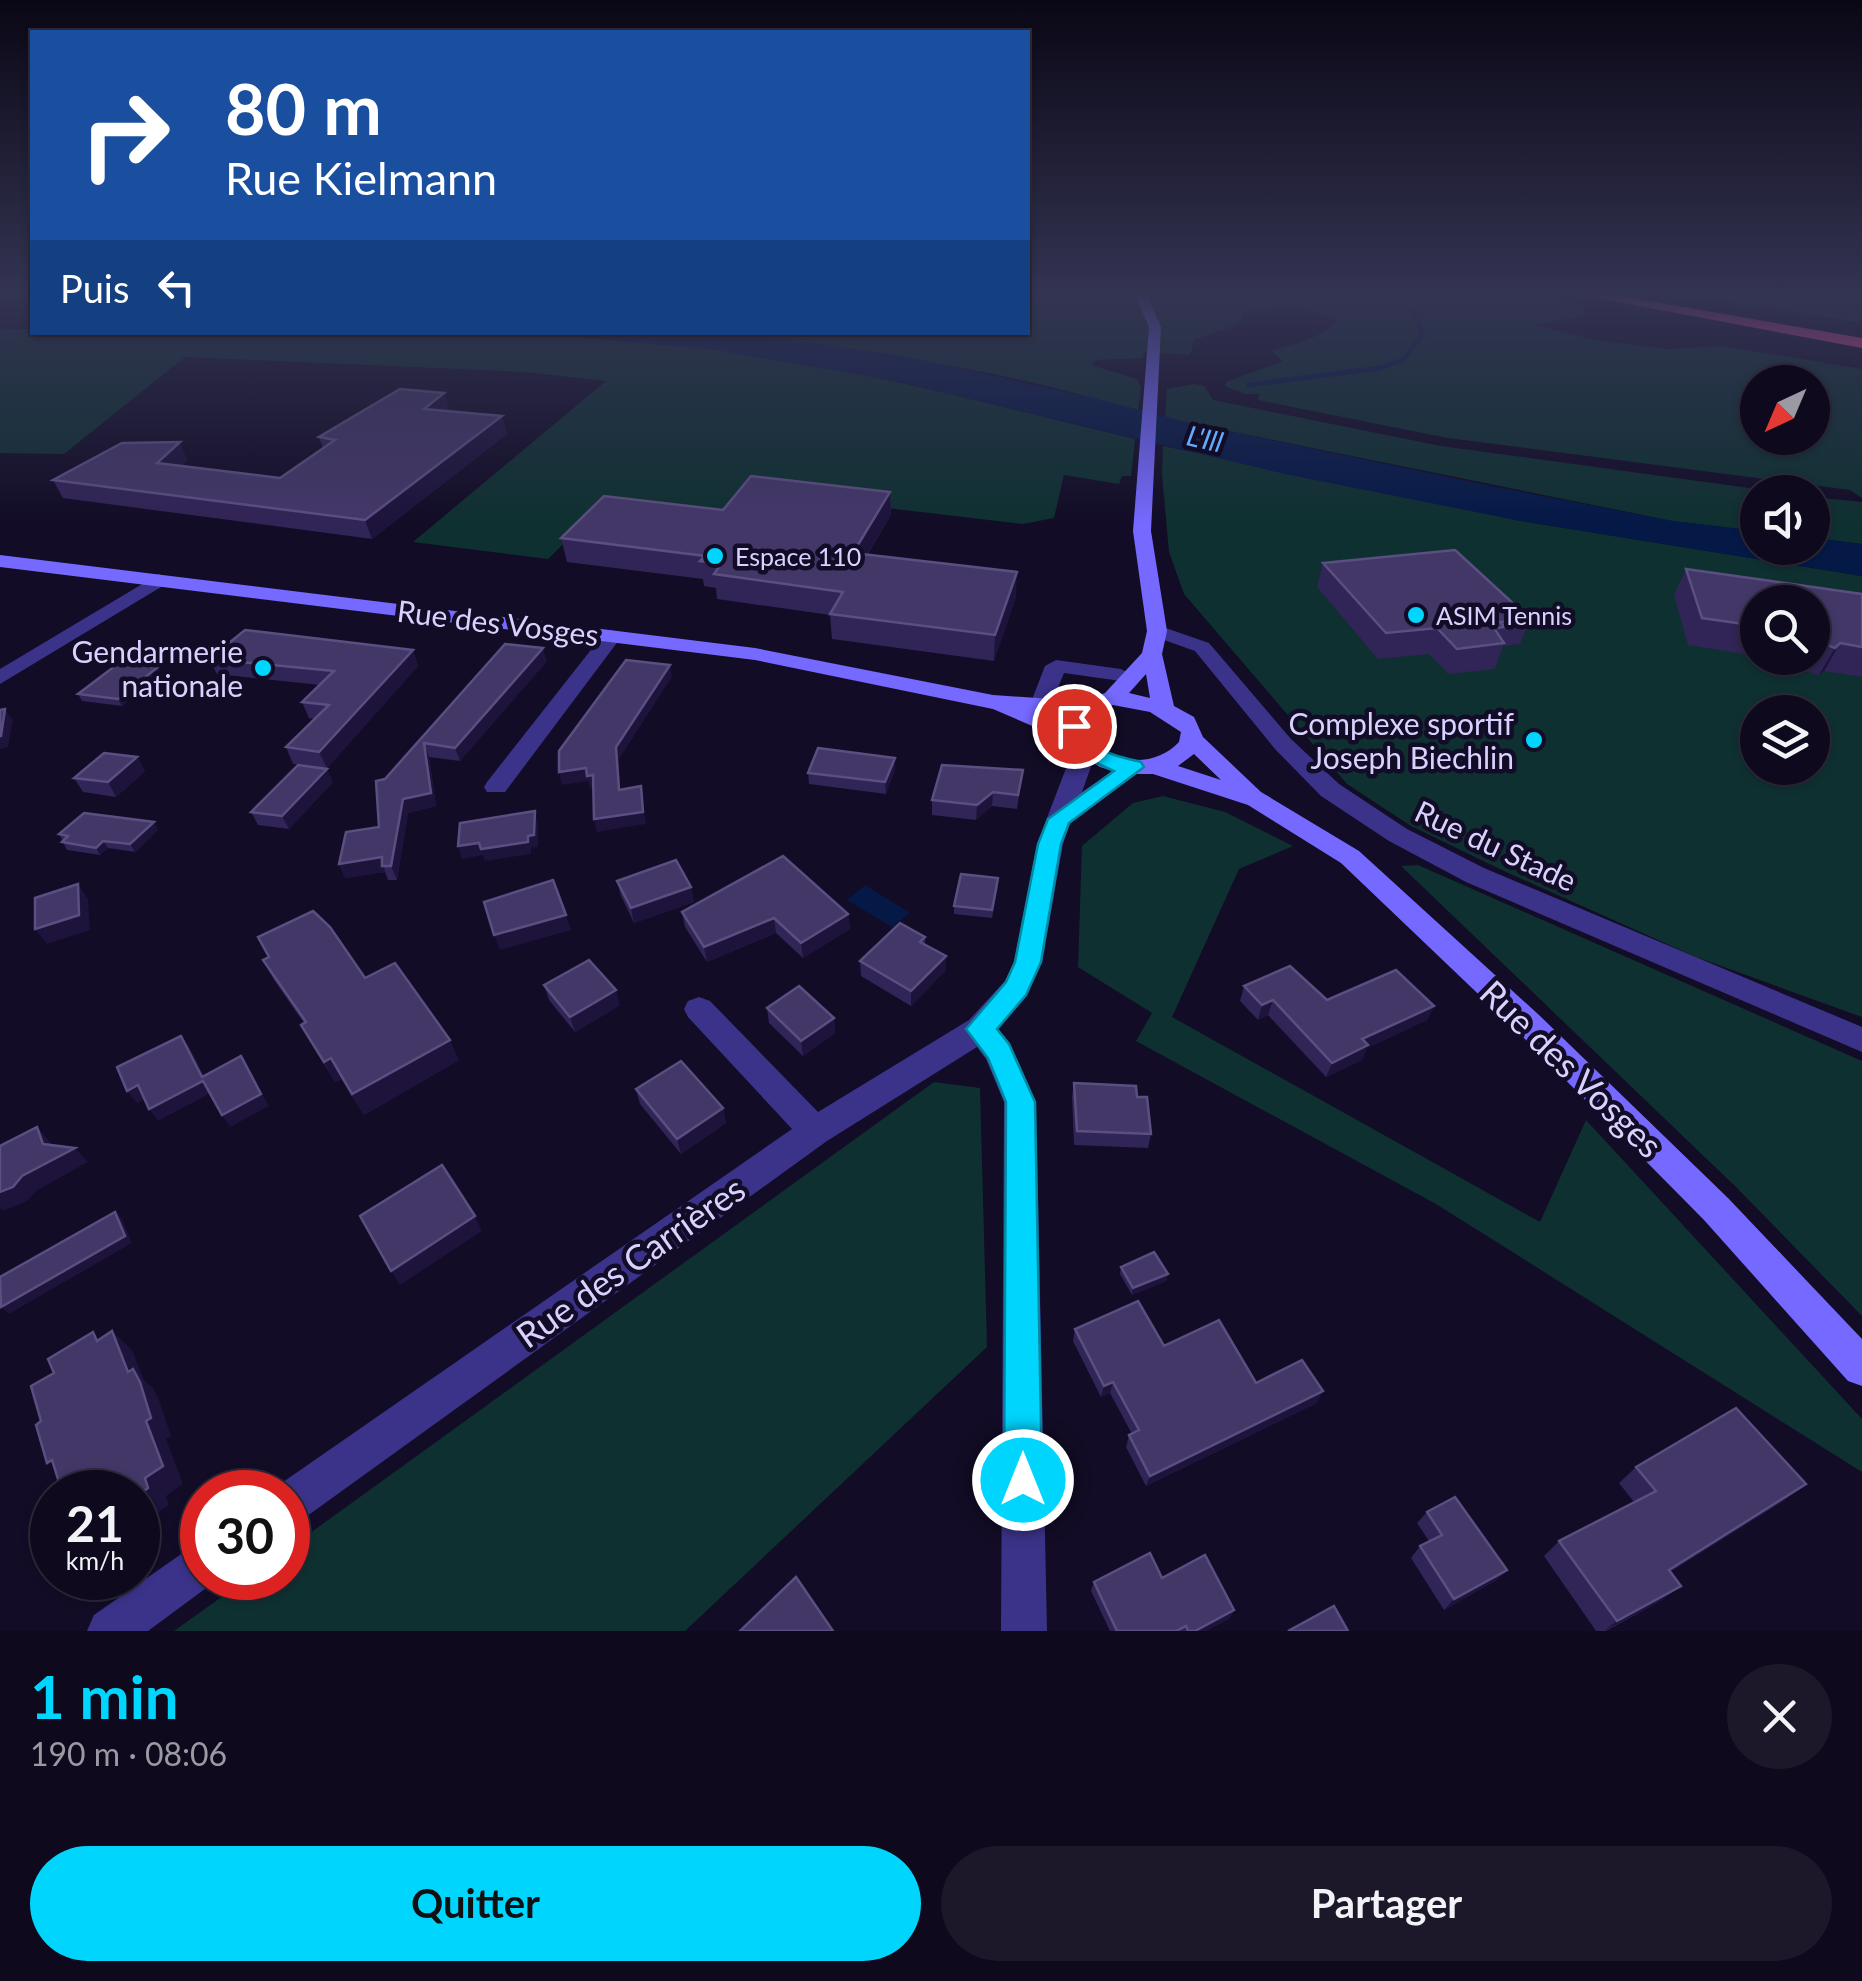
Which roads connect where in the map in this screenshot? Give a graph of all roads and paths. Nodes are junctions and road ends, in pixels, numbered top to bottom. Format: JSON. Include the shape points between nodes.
{"nodes":[{"id":1,"x":1153,"y":371,"type":"edge"},
{"id":2,"x":0,"y":561,"type":"edge"},
{"id":3,"x":159,"y":580,"type":"junction"},
{"id":4,"x":612,"y":636,"type":"junction"},
{"id":5,"x":1154,"y":642,"type":"junction"},
{"id":6,"x":0,"y":659,"type":"edge"},
{"id":7,"x":28,"y":662,"type":"junction"},
{"id":8,"x":1121,"y":675,"type":"dead end"},
{"id":9,"x":0,"y":678,"type":"edge"},
{"id":10,"x":1044,"y":697,"type":"dead end"},
{"id":11,"x":1113,"y":698,"type":"junction"},
{"id":12,"x":993,"y":702,"type":"junction"},
{"id":13,"x":1164,"y":706,"type":"junction"},
{"id":14,"x":1084,"y":708,"type":"junction"},
{"id":15,"x":1190,"y":738,"type":"junction"},
{"id":16,"x":1080,"y":743,"type":"junction"},
{"id":17,"x":1143,"y":767,"type":"junction"},
{"id":18,"x":496,"y":787,"type":"dead end"},
{"id":19,"x":1256,"y":799,"type":"junction"},
{"id":20,"x":1059,"y":819,"type":"junction"},
{"id":21,"x":699,"y":1008,"type":"dead end"},
{"id":22,"x":980,"y":1029,"type":"junction"},
{"id":23,"x":1862,"y":1040,"type":"edge"},
{"id":24,"x":814,"y":1131,"type":"junction"},
{"id":25,"x":1862,"y":1367,"type":"edge"},
{"id":26,"x":310,"y":1488,"type":"edge"},
{"id":27,"x":180,"y":1581,"type":"edge"},
{"id":28,"x":110,"y":1631,"type":"edge"},
{"id":29,"x":1024,"y":1631,"type":"edge"}],
"edges":[{"from":1,"to":5,"type":"main road","via":[[1142,530]]},
{"from":2,"to":3,"type":"main road","name":"Rue des Vosges"},
{"from":3,"to":4,"type":"main road","name":"Rue des Vosges"},
{"from":3,"to":7,"type":"street"},
{"from":4,"to":12,"type":"main road","name":"Rue des Vosges","via":[[774,658]]},
{"from":4,"to":18,"type":"street"},
{"from":5,"to":11,"type":"main road"},
{"from":5,"to":13,"type":"main road"},
{"from":5,"to":23,"type":"street","name":"Rue du Stade","via":[[1202,646],[1330,790],[1398,836],[1476,876]]},
{"from":6,"to":7,"type":"street"},
{"from":7,"to":9,"type":"street"},
{"from":8,"to":10,"type":"street","via":[[1056,666]]},
{"from":11,"to":13,"type":"main road","name":"Rue des Vosges"},
{"from":11,"to":14,"type":"main road","name":"Rue des Vosges"},
{"from":12,"to":14,"type":"main road","name":"Rue des Vosges"},
{"from":12,"to":16,"type":"main road","name":"Rue des Vosges"},
{"from":13,"to":15,"type":"main road","name":"Rue des Vosges","via":[[1188,726]]},
{"from":14,"to":16,"type":"main road","via":[[1074,726]]},
{"from":15,"to":17,"type":"main road","via":[[1179,756]]},
{"from":15,"to":19,"type":"main road","name":"Rue des Vosges"},
{"from":16,"to":17,"type":"main road","name":"Rue des Vosges","via":[[1115,764]]},
{"from":16,"to":20,"type":"street","name":"Rue des Carrières"},
{"from":17,"to":19,"type":"main road","name":"Rue des Vosges"},
{"from":17,"to":20,"type":"street"},
{"from":19,"to":25,"type":"main road","name":"Rue des Vosges","via":[[1325,840],[1383,886],[1702,1196]]},
{"from":20,"to":22,"type":"street","name":"Rue des Carrières","via":[[1028,962],[1016,988]]},
{"from":21,"to":24,"type":"street"},
{"from":22,"to":24,"type":"street","name":"Rue des Carrières"},
{"from":22,"to":29,"type":"street","via":[[1000,1052],[1020,1102]]},
{"from":24,"to":26,"type":"street","name":"Rue des Carrières"},
{"from":27,"to":28,"type":"street"}]}
